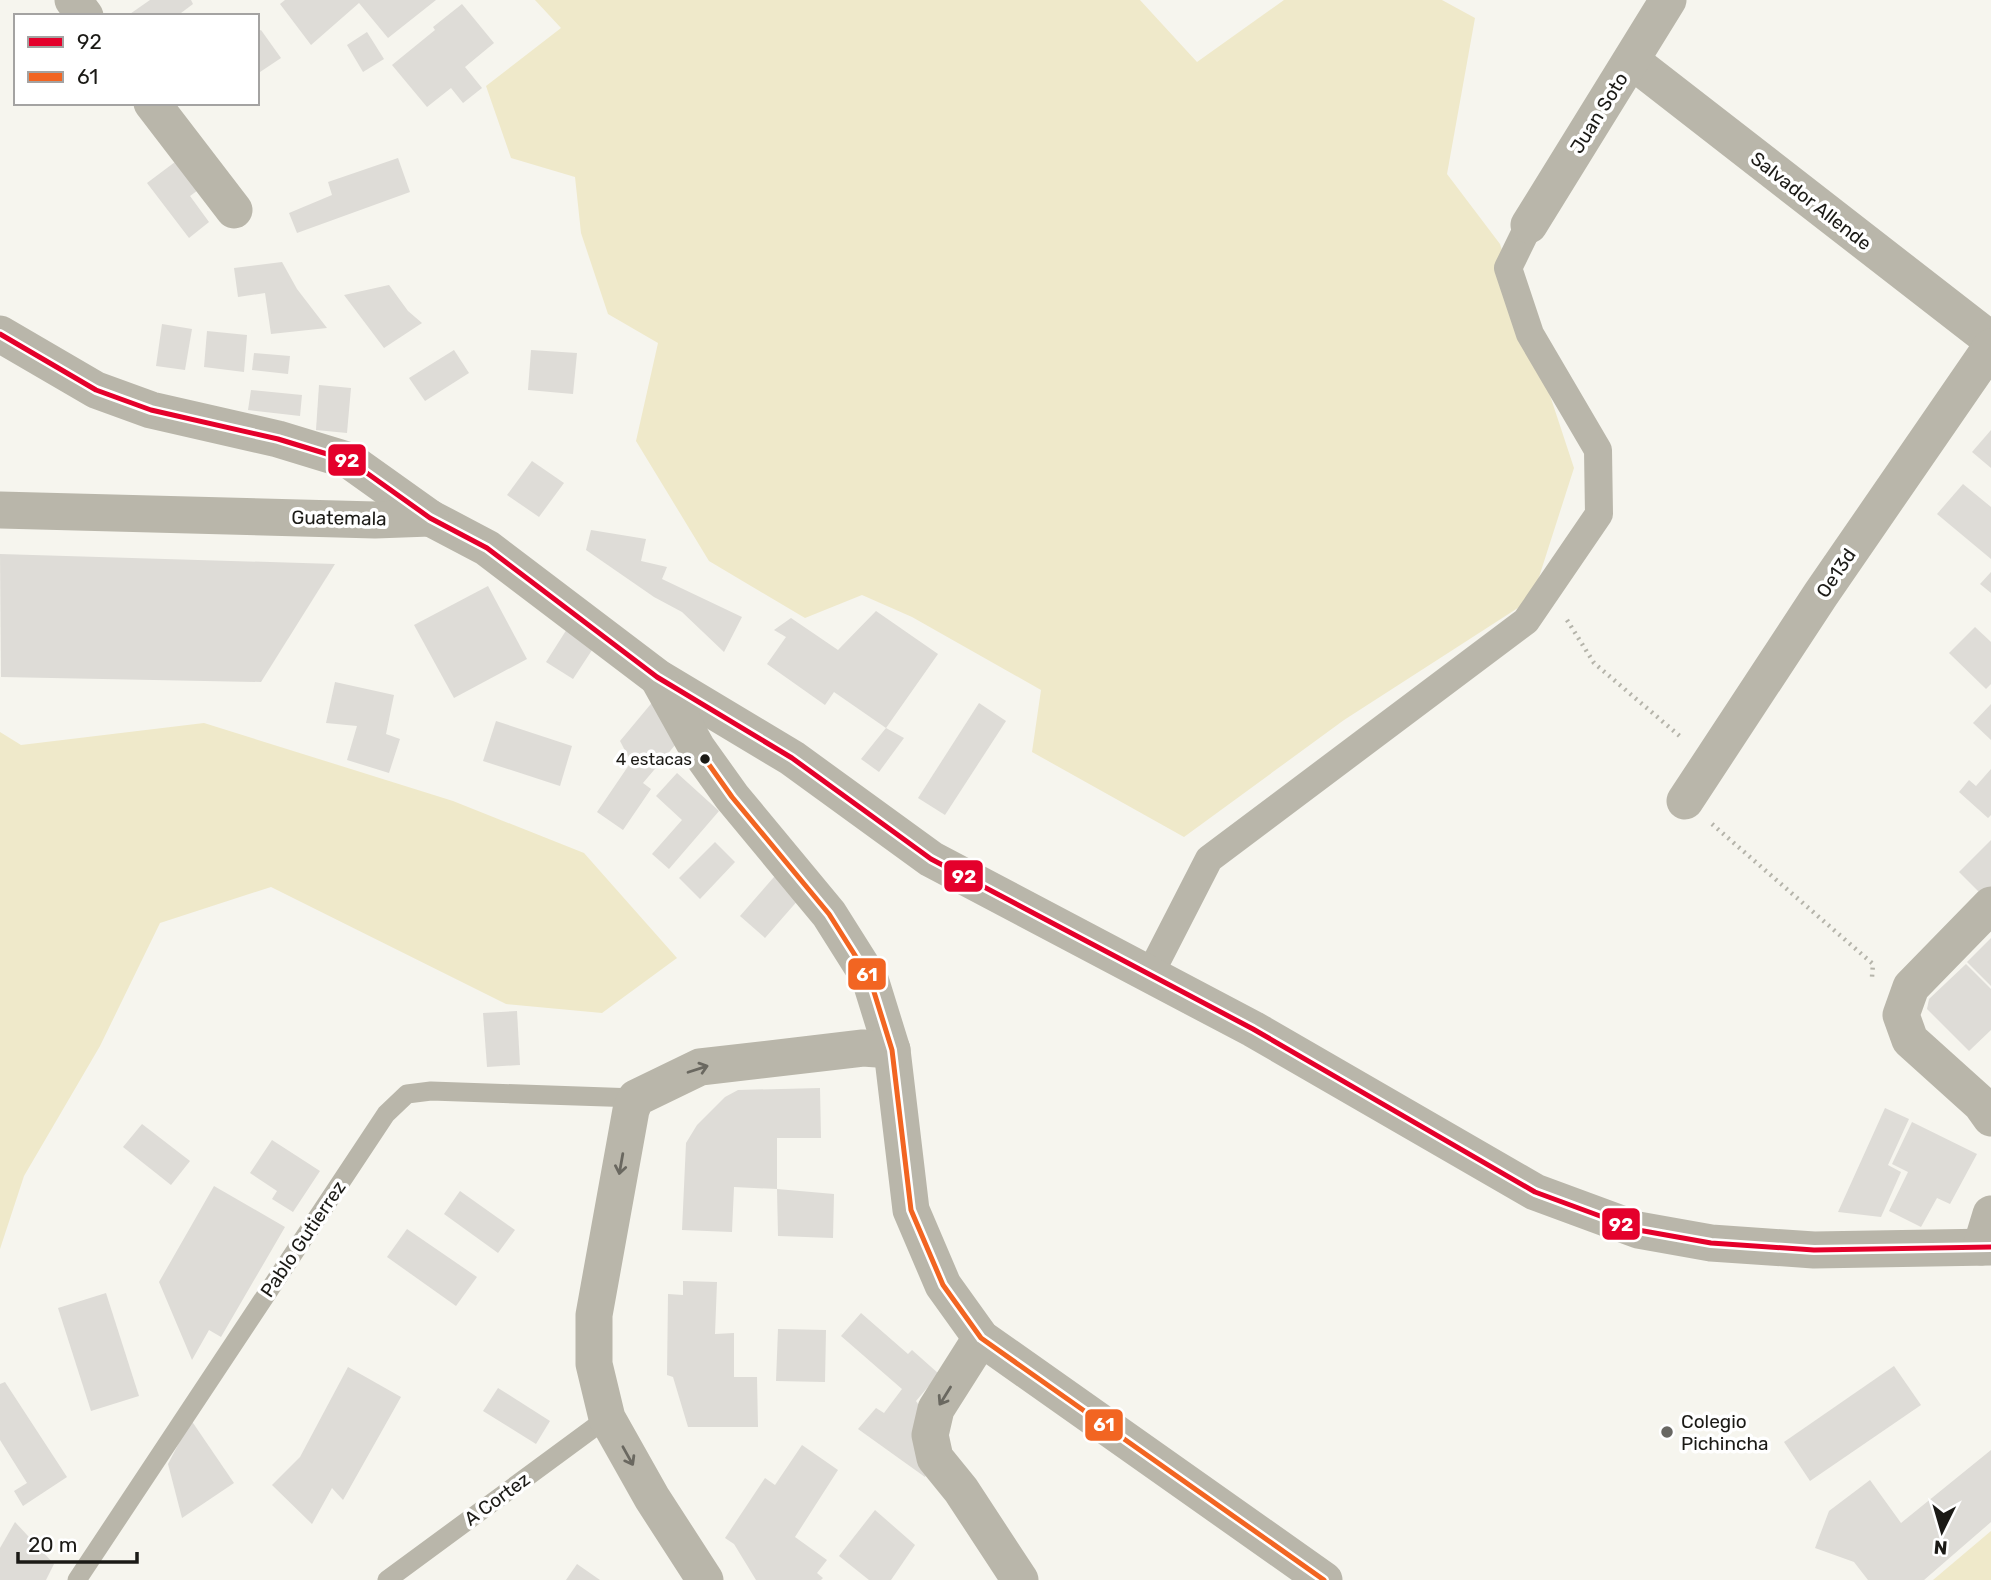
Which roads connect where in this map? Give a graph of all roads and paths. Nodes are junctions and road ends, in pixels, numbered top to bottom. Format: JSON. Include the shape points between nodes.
{"nodes":[{"id":1,"x":1668,"y":0,"type":"edge"},
{"id":2,"x":1632,"y":61,"type":"junction"},
{"id":3,"x":154,"y":105,"type":"edge"},
{"id":4,"x":234,"y":210,"type":"dead end"},
{"id":5,"x":1529,"y":225,"type":"joint"},
{"id":6,"x":0,"y":334,"type":"edge"},
{"id":7,"x":1991,"y":341,"type":"edge"},
{"id":8,"x":1991,"y":347,"type":"edge"},
{"id":9,"x":0,"y":510,"type":"edge"},
{"id":10,"x":430,"y":518,"type":"junction"},
{"id":11,"x":1548,"y":590,"type":"junction"},
{"id":12,"x":657,"y":677,"type":"junction"},
{"id":13,"x":1686,"y":741,"type":"dead end"},
{"id":14,"x":1685,"y":801,"type":"joint"},
{"id":15,"x":1991,"y":905,"type":"edge"},
{"id":16,"x":1873,"y":964,"type":"dead end"},
{"id":17,"x":1150,"y":974,"type":"junction"},
{"id":18,"x":892,"y":1050,"type":"junction"},
{"id":19,"x":636,"y":1098,"type":"junction"},
{"id":20,"x":1991,"y":1118,"type":"edge"},
{"id":21,"x":1988,"y":1236,"type":"edge"},
{"id":22,"x":981,"y":1338,"type":"junction"},
{"id":23,"x":607,"y":1418,"type":"junction"},
{"id":24,"x":77,"y":1580,"type":"edge"},
{"id":25,"x":387,"y":1580,"type":"edge"},
{"id":26,"x":705,"y":1580,"type":"edge"},
{"id":27,"x":1020,"y":1580,"type":"edge"},
{"id":28,"x":1324,"y":1580,"type":"edge"}],
"edges":[{"from":1,"to":2,"type":"street","name":"Juan Soto"},
{"from":2,"to":5,"type":"street","name":"Juan Soto"},
{"from":2,"to":7,"type":"street","name":"Salvador Allende"},
{"from":3,"to":4,"type":"street"},
{"from":5,"to":11,"type":"street","via":[[1508,268],[1530,334],[1598,450],[1599,514]]},
{"from":6,"to":10,"type":"street","via":[[96,390],[151,410],[350,461]]},
{"from":8,"to":14,"type":"street","name":"Oe13d"},
{"from":9,"to":10,"type":"street","name":"Guatemala"},
{"from":10,"to":12,"type":"street","name":"Guatemala","via":[[488,548]]},
{"from":11,"to":13,"type":"path","via":[[1594,663]]},
{"from":11,"to":17,"type":"street","via":[[1526,621],[1209,859]]},
{"from":12,"to":17,"type":"street","name":"Guatemala","via":[[792,758],[932,859]]},
{"from":12,"to":18,"type":"street","via":[[704,758],[829,915],[870,979]]},
{"from":14,"to":16,"type":"path"},
{"from":15,"to":20,"type":"street","via":[[1911,987],[1901,1015],[1910,1040]]},
{"from":17,"to":21,"type":"street","name":"Guatemala","via":[[1535,1192],[1638,1230],[1711,1243],[1814,1250]]},
{"from":19,"to":18,"type":"street","name":"Pablo Gutierrez","one_way":true,"via":[[700,1067],[863,1048]]},
{"from":18,"to":22,"type":"street","via":[[911,1210],[943,1285]]},
{"from":19,"to":23,"type":"street","one_way":true,"via":[[594,1315],[594,1364]]},
{"from":19,"to":24,"type":"lane","name":"Pablo Gutierrez","via":[[407,1094],[386,1114]]},
{"from":22,"to":27,"type":"street","one_way":true,"via":[[936,1409],[930,1436],[935,1458]]},
{"from":22,"to":28,"type":"street"},
{"from":23,"to":25,"type":"lane","name":"A Cortez"},
{"from":23,"to":26,"type":"street","one_way":true}]}
